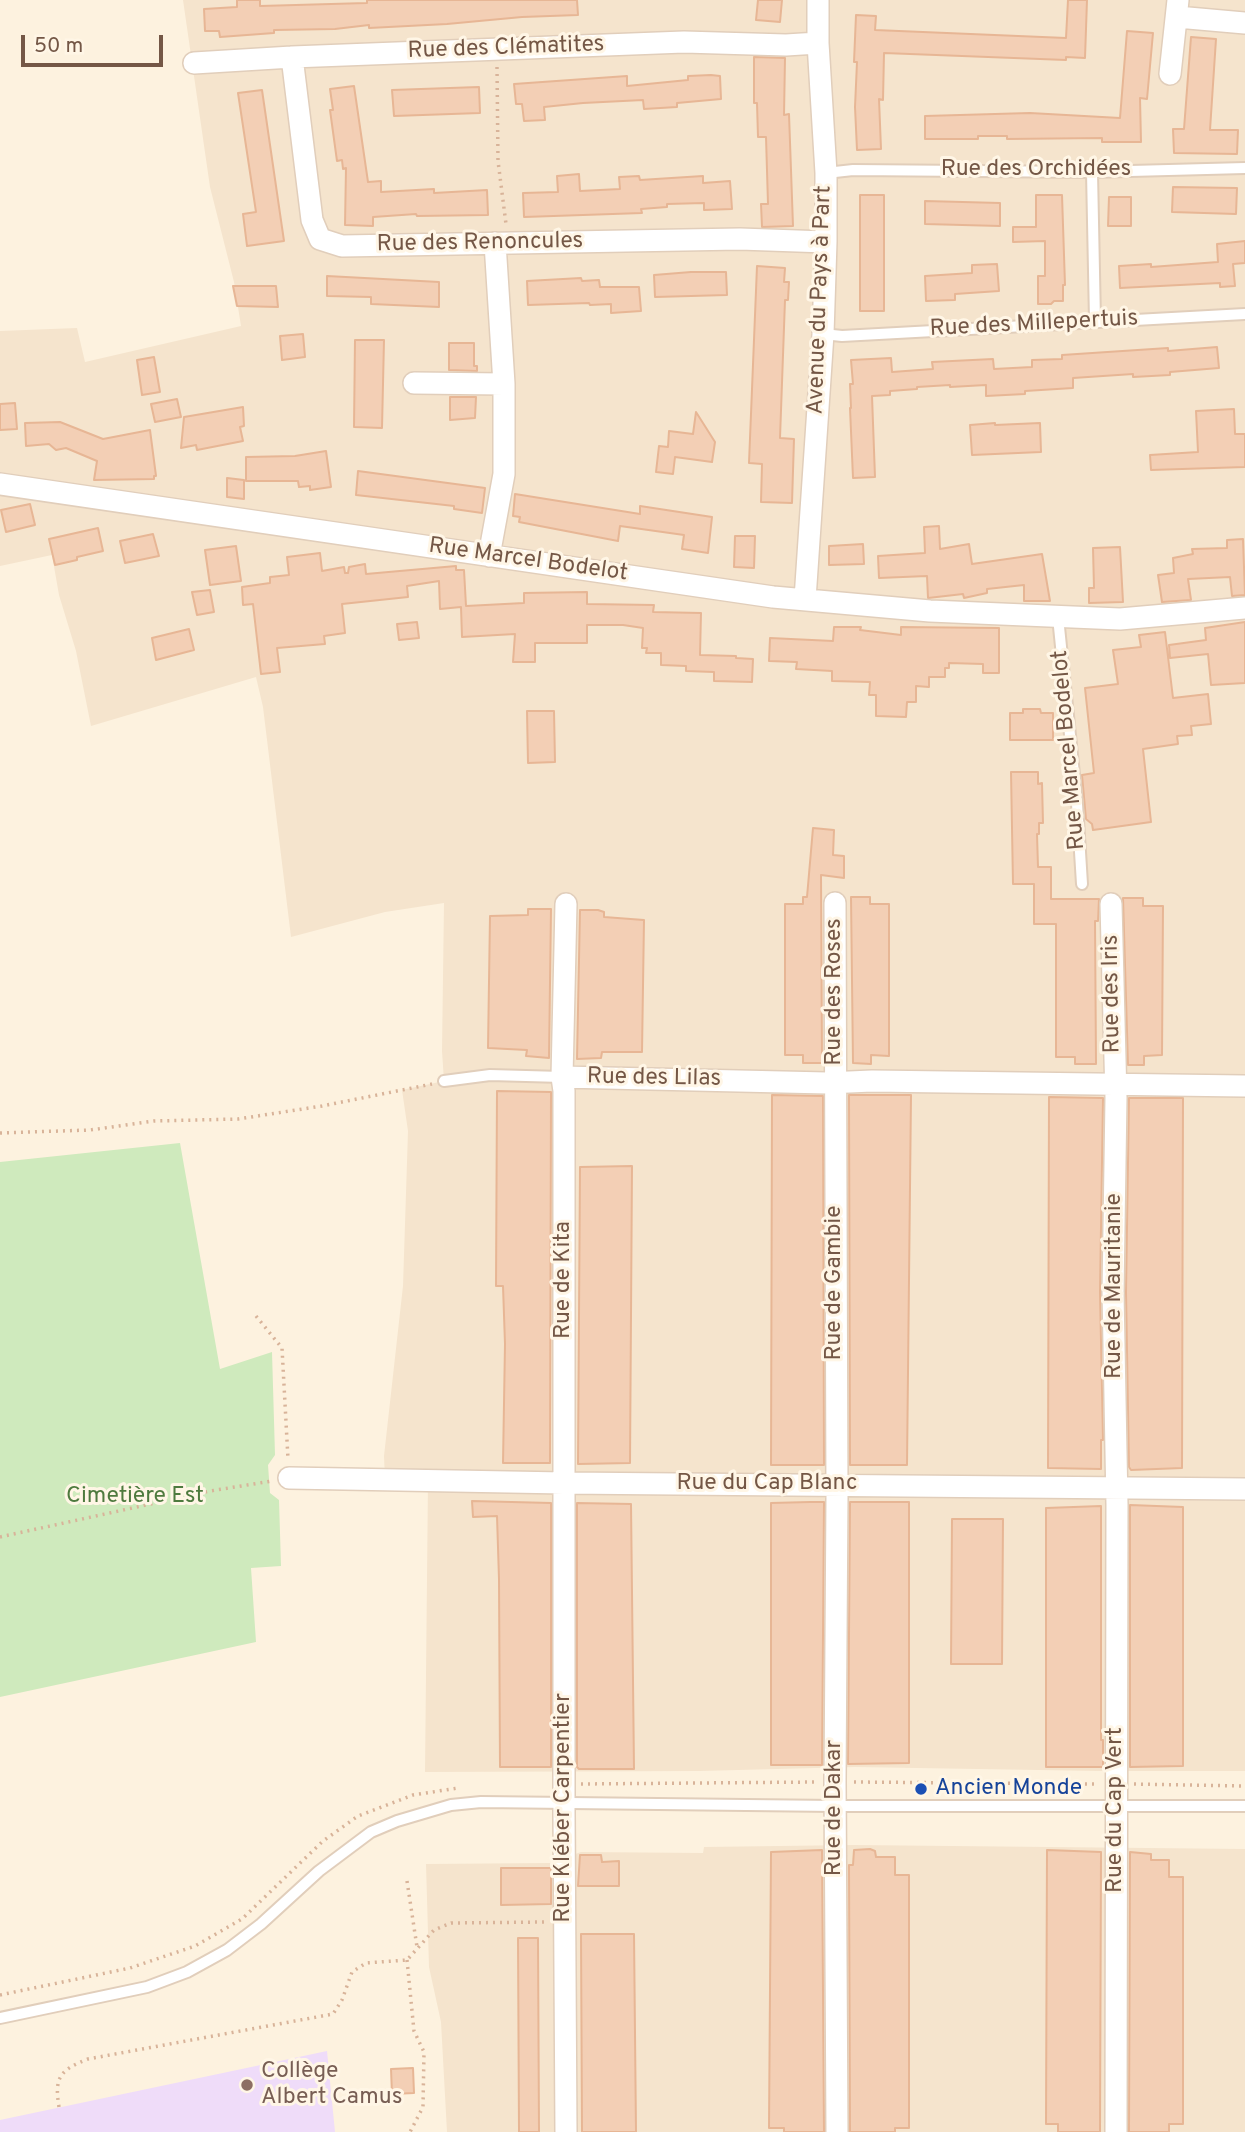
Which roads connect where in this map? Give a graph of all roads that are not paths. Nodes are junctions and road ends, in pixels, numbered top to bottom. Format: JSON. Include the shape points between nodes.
{"nodes":[{"id":1,"x":818,"y":0,"type":"edge"},
{"id":2,"x":1177,"y":9,"type":"edge"},
{"id":3,"x":1245,"y":23,"type":"edge"},
{"id":4,"x":818,"y":43,"type":"junction"},
{"id":5,"x":292,"y":57,"type":"junction"},
{"id":6,"x":194,"y":63,"type":"dead end"},
{"id":7,"x":1170,"y":74,"type":"dead end"},
{"id":8,"x":1245,"y":168,"type":"edge"},
{"id":9,"x":1092,"y":172,"type":"junction"},
{"id":10,"x":826,"y":173,"type":"junction"},
{"id":11,"x":826,"y":242,"type":"junction"},
{"id":12,"x":502,"y":243,"type":"junction"},
{"id":13,"x":1245,"y":314,"type":"edge"},
{"id":14,"x":1095,"y":321,"type":"junction"},
{"id":15,"x":823,"y":334,"type":"junction"},
{"id":16,"x":414,"y":383,"type":"dead end"},
{"id":17,"x":504,"y":384,"type":"junction"},
{"id":18,"x":0,"y":484,"type":"edge"},
{"id":19,"x":489,"y":556,"type":"junction"},
{"id":20,"x":805,"y":600,"type":"junction"},
{"id":21,"x":1245,"y":608,"type":"edge"},
{"id":22,"x":1058,"y":617,"type":"junction"},
{"id":23,"x":1082,"y":884,"type":"dead end"},
{"id":24,"x":835,"y":903,"type":"dead end"},
{"id":25,"x":566,"y":904,"type":"dead end"},
{"id":26,"x":1111,"y":904,"type":"dead end"},
{"id":27,"x":562,"y":1077,"type":"junction"},
{"id":28,"x":444,"y":1081,"type":"road end"},
{"id":29,"x":835,"y":1081,"type":"junction"},
{"id":30,"x":1115,"y":1084,"type":"junction"},
{"id":31,"x":1245,"y":1086,"type":"edge"},
{"id":32,"x":289,"y":1478,"type":"road end"},
{"id":33,"x":564,"y":1483,"type":"junction"},
{"id":34,"x":836,"y":1484,"type":"junction"},
{"id":35,"x":1116,"y":1488,"type":"junction"},
{"id":36,"x":1245,"y":1489,"type":"edge"},
{"id":37,"x":564,"y":1793,"type":"junction"},
{"id":38,"x":835,"y":1806,"type":"junction"},
{"id":39,"x":1116,"y":1806,"type":"junction"},
{"id":40,"x":1245,"y":1806,"type":"edge"},
{"id":41,"x":0,"y":2018,"type":"edge"},
{"id":42,"x":566,"y":2132,"type":"edge"},
{"id":43,"x":837,"y":2132,"type":"edge"},
{"id":44,"x":1116,"y":2132,"type":"edge"}],
"edges":[{"from":1,"to":4,"type":"street","name":"Avenue du Pays à Part"},
{"from":2,"to":3,"type":"street"},
{"from":2,"to":7,"type":"street"},
{"from":4,"to":5,"type":"street","name":"Rue des Clématites","via":[[684,42]]},
{"from":4,"to":10,"type":"street","name":"Avenue du Pays à Part"},
{"from":5,"to":6,"type":"street","name":"Rue des Clématites"},
{"from":5,"to":12,"type":"street","name":"Rue des Renoncules","via":[[312,220],[320,239],[342,246]]},
{"from":8,"to":9,"type":"lane","name":"Rue des Orchidées"},
{"from":9,"to":10,"type":"lane","name":"Rue des Orchidées"},
{"from":9,"to":14,"type":"lane"},
{"from":10,"to":11,"type":"street","name":"Avenue du Pays à Part"},
{"from":11,"to":12,"type":"street","name":"Rue des Renoncules"},
{"from":11,"to":15,"type":"street","name":"Avenue du Pays à Part"},
{"from":12,"to":17,"type":"street"},
{"from":13,"to":14,"type":"lane","name":"Rue des Millepertuis"},
{"from":14,"to":15,"type":"lane","name":"Rue des Millepertuis"},
{"from":15,"to":20,"type":"street","name":"Avenue du Pays à Part"},
{"from":16,"to":17,"type":"street"},
{"from":17,"to":19,"type":"street","via":[[504,474]]},
{"from":18,"to":19,"type":"street","name":"Rue Marcel Bodelot"},
{"from":19,"to":20,"type":"street","name":"Rue Marcel Bodelot"},
{"from":20,"to":22,"type":"street","name":"Rue Marcel Bodelot"},
{"from":21,"to":22,"type":"street","name":"Rue Marcel Bodelot","via":[[1120,620]]},
{"from":22,"to":23,"type":"lane","name":"Rue Marcel Bodelot"},
{"from":24,"to":29,"type":"street","name":"Rue des Roses"},
{"from":25,"to":27,"type":"street","name":"Rue des Lilas"},
{"from":26,"to":30,"type":"street","name":"Rue des Iris"},
{"from":27,"to":28,"type":"lane","via":[[489,1075]]},
{"from":27,"to":29,"type":"street","name":"Rue des Lilas"},
{"from":27,"to":33,"type":"street","name":"Rue de Kita"},
{"from":29,"to":30,"type":"street","name":"Rue des Lilas"},
{"from":29,"to":34,"type":"street","name":"Rue de Gambie"},
{"from":30,"to":31,"type":"street","name":"Rue des Lilas"},
{"from":30,"to":35,"type":"street","name":"Rue de Mauritanie"},
{"from":32,"to":33,"type":"street","name":"Rue du Cap Blanc"},
{"from":33,"to":34,"type":"street","name":"Rue du Cap Blanc"},
{"from":33,"to":37,"type":"street","name":"Rue Kléber Carpentier"},
{"from":34,"to":35,"type":"street","name":"Rue du Cap Blanc"},
{"from":34,"to":38,"type":"street","name":"Rue de Dakar"},
{"from":35,"to":36,"type":"street","name":"Rue du Cap Blanc"},
{"from":35,"to":39,"type":"street","name":"Rue du Cap Vert"},
{"from":37,"to":38,"type":"lane"},
{"from":37,"to":41,"type":"lane","via":[[451,1805],[397,1821],[348,1848],[261,1924],[187,1972],[147,1987]]},
{"from":37,"to":42,"type":"street","name":"Rue Kléber Carpentier"},
{"from":38,"to":39,"type":"lane"},
{"from":38,"to":43,"type":"street","name":"Rue de Dakar"},
{"from":39,"to":40,"type":"lane"},
{"from":39,"to":44,"type":"street","name":"Rue du Cap Vert"}]}
